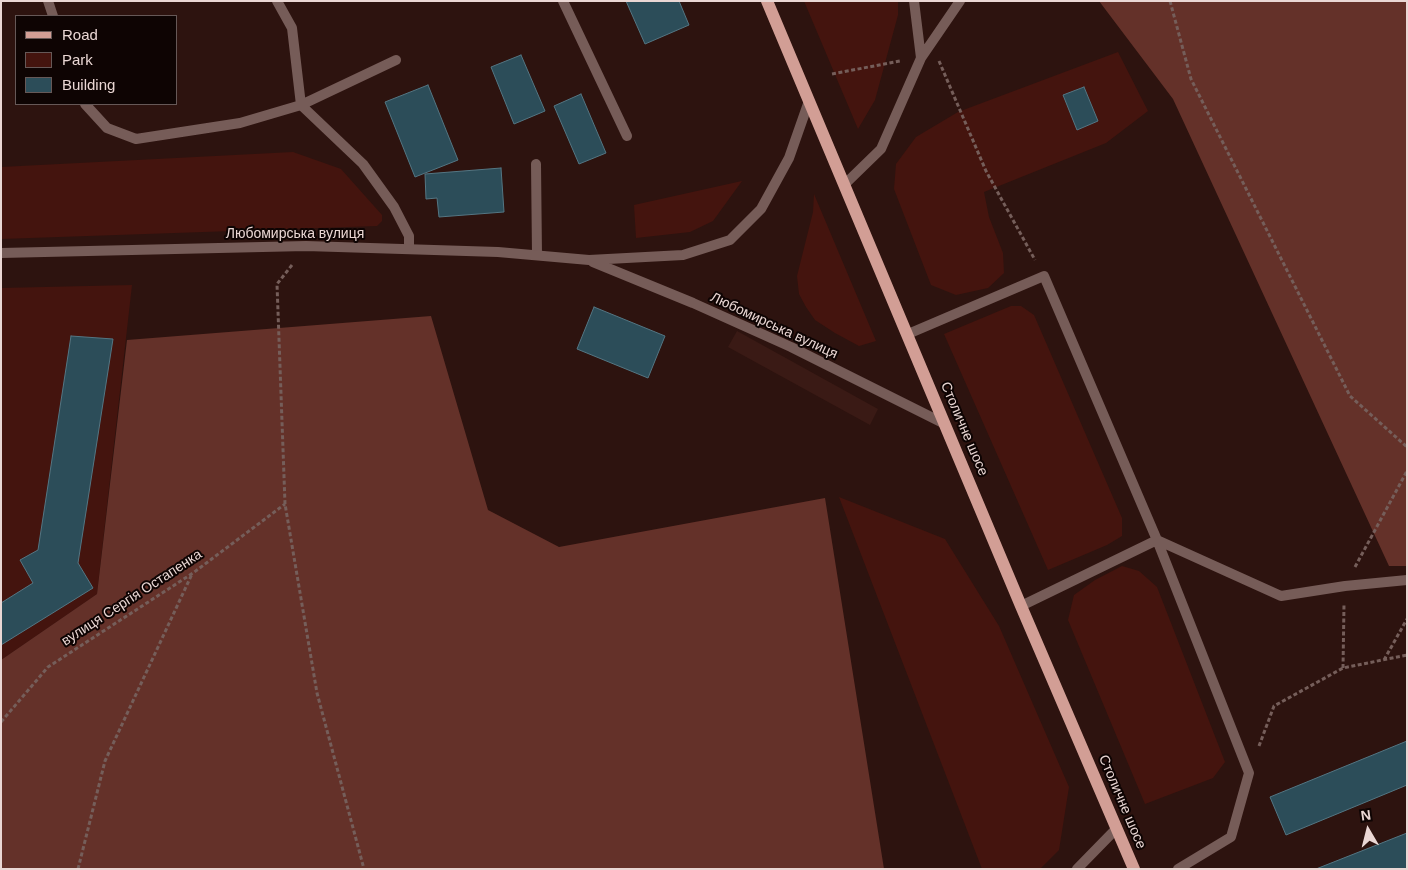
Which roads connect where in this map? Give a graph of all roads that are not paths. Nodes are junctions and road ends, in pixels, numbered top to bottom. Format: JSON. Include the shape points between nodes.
{"nodes":[{"id":1,"x":48,"y":1,"type":"edge"},
{"id":2,"x":277,"y":1,"type":"edge"},
{"id":3,"x":563,"y":1,"type":"edge"},
{"id":4,"x":767,"y":1,"type":"edge"},
{"id":5,"x":914,"y":1,"type":"edge"},
{"id":6,"x":960,"y":1,"type":"edge"},
{"id":7,"x":53,"y":15,"type":"edge"},
{"id":8,"x":921,"y":58,"type":"junction"},
{"id":9,"x":396,"y":60,"type":"dead end"},
{"id":10,"x":809,"y":101,"type":"junction"},
{"id":11,"x":87,"y":105,"type":"edge"},
{"id":12,"x":301,"y":105,"type":"junction"},
{"id":13,"x":627,"y":136,"type":"dead end"},
{"id":14,"x":536,"y":164,"type":"dead end"},
{"id":15,"x":844,"y":185,"type":"junction"},
{"id":16,"x":410,"y":249,"type":"junction"},
{"id":17,"x":1,"y":253,"type":"edge"},
{"id":18,"x":537,"y":256,"type":"junction"},
{"id":19,"x":589,"y":260,"type":"junction"},
{"id":20,"x":908,"y":334,"type":"junction"},
{"id":21,"x":944,"y":424,"type":"junction"},
{"id":22,"x":1157,"y":540,"type":"junction"},
{"id":23,"x":1407,"y":580,"type":"edge"},
{"id":24,"x":1021,"y":606,"type":"junction"},
{"id":25,"x":1117,"y":828,"type":"junction"},
{"id":26,"x":1077,"y":869,"type":"edge"},
{"id":27,"x":1134,"y":869,"type":"edge"},
{"id":28,"x":1178,"y":869,"type":"edge"}],
"edges":[{"from":1,"to":7,"type":"street"},
{"from":2,"to":12,"type":"street","via":[[292,28]]},
{"from":3,"to":13,"type":"street"},
{"from":4,"to":10,"type":"main road","name":"Столичне шосе"},
{"from":5,"to":8,"type":"street"},
{"from":6,"to":8,"type":"street"},
{"from":8,"to":15,"type":"street","via":[[881,149]]},
{"from":9,"to":12,"type":"street"},
{"from":10,"to":15,"type":"main road","name":"Столичне шосе"},
{"from":10,"to":19,"type":"street","name":"Любомирська вулиця","via":[[789,158],[761,209],[730,240],[683,254]]},
{"from":11,"to":12,"type":"street","via":[[107,128],[136,139],[240,123]]},
{"from":12,"to":16,"type":"street","via":[[363,164],[394,207],[409,236]]},
{"from":14,"to":18,"type":"street"},
{"from":15,"to":20,"type":"main road","name":"Столичне шосе"},
{"from":16,"to":17,"type":"street","name":"Любомирська вулиця","via":[[306,246]]},
{"from":16,"to":18,"type":"street","name":"Любомирська вулиця"},
{"from":18,"to":19,"type":"street","name":"Любомирська вулиця"},
{"from":19,"to":21,"type":"street","name":"Любомирська вулиця","via":[[791,347]]},
{"from":20,"to":21,"type":"main road","name":"Столичне шосе"},
{"from":20,"to":22,"type":"street","via":[[1044,276]]},
{"from":21,"to":24,"type":"main road","name":"Столичне шосе"},
{"from":22,"to":23,"type":"street","via":[[1281,596]]},
{"from":22,"to":24,"type":"street"},
{"from":22,"to":28,"type":"street","via":[[1248,773],[1231,838]]},
{"from":24,"to":25,"type":"main road","name":"Столичне шосе"},
{"from":25,"to":26,"type":"street"},
{"from":25,"to":27,"type":"main road","name":"Столичне шосе"}]}
